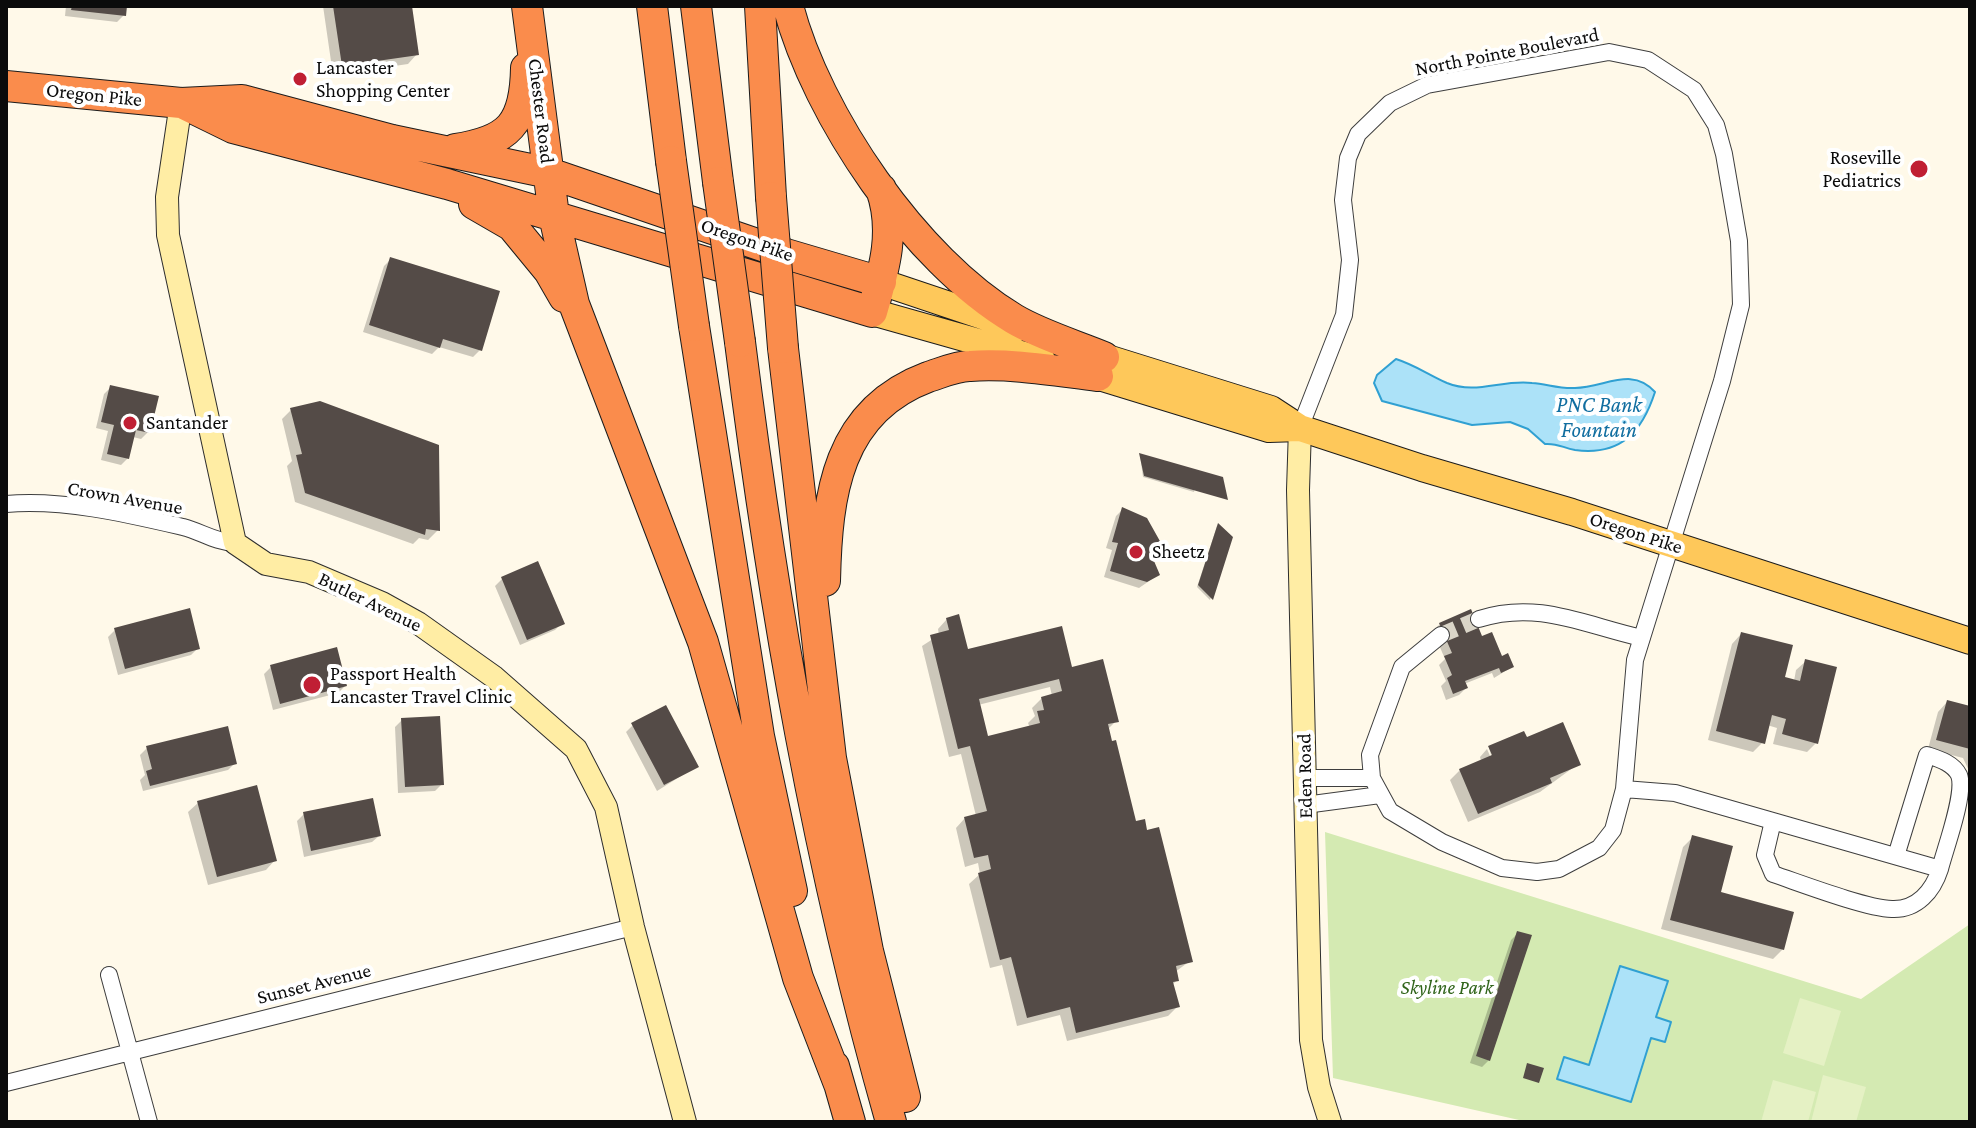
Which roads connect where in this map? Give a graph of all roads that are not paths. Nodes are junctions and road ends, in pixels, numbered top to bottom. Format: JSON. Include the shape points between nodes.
{"nodes":[{"id":1,"x":526,"y":6,"type":"edge"},
{"id":2,"x":652,"y":6,"type":"edge"},
{"id":3,"x":696,"y":6,"type":"edge"},
{"id":4,"x":760,"y":6,"type":"edge"},
{"id":5,"x":788,"y":6,"type":"edge"},
{"id":6,"x":6,"y":86,"type":"edge"},
{"id":7,"x":181,"y":103,"type":"junction"},
{"id":8,"x":441,"y":152,"type":"junction"},
{"id":9,"x":549,"y":173,"type":"junction"},
{"id":10,"x":447,"y":184,"type":"junction"},
{"id":11,"x":881,"y":189,"type":"junction"},
{"id":12,"x":554,"y":216,"type":"junction"},
{"id":13,"x":881,"y":282,"type":"junction"},
{"id":14,"x":872,"y":312,"type":"junction"},
{"id":15,"x":582,"y":329,"type":"junction"},
{"id":16,"x":1101,"y":367,"type":"junction"},
{"id":17,"x":1300,"y":428,"type":"junction"},
{"id":18,"x":6,"y":504,"type":"edge"},
{"id":19,"x":235,"y":543,"type":"junction"},
{"id":20,"x":1669,"y":544,"type":"junction"},
{"id":21,"x":1479,"y":619,"type":"tunnel mouth"},
{"id":22,"x":1441,"y":635,"type":"tunnel mouth"},
{"id":23,"x":1642,"y":638,"type":"junction"},
{"id":24,"x":1970,"y":641,"type":"edge"},
{"id":25,"x":831,"y":758,"type":"junction"},
{"id":26,"x":1304,"y":778,"type":"junction"},
{"id":27,"x":1372,"y":778,"type":"junction"},
{"id":28,"x":1624,"y":789,"type":"junction"},
{"id":29,"x":1380,"y":795,"type":"junction"},
{"id":30,"x":1305,"y":805,"type":"junction"},
{"id":31,"x":1773,"y":821,"type":"junction"},
{"id":32,"x":1896,"y":856,"type":"junction"},
{"id":33,"x":1940,"y":869,"type":"junction"},
{"id":34,"x":633,"y":927,"type":"junction"},
{"id":35,"x":109,"y":975,"type":"dead end"},
{"id":36,"x":129,"y":1051,"type":"junction"},
{"id":37,"x":6,"y":1083,"type":"edge"},
{"id":38,"x":839,"y":1084,"type":"junction"},
{"id":39,"x":149,"y":1122,"type":"edge"},
{"id":40,"x":685,"y":1122,"type":"edge"},
{"id":41,"x":850,"y":1122,"type":"edge"},
{"id":42,"x":891,"y":1122,"type":"edge"},
{"id":43,"x":912,"y":1122,"type":"edge"},
{"id":44,"x":1330,"y":1122,"type":"edge"}],
"edges":[{"from":1,"to":8,"type":"highway","via":[[526,86],[512,123],[489,144]]},
{"from":1,"to":9,"type":"highway","name":"Chester Road"},
{"from":2,"to":38,"type":"highway","bridge":true,"via":[[694,326],[759,736]]},
{"from":3,"to":42,"type":"highway","bridge":true,"via":[[763,522],[804,761],[859,1011]]},
{"from":4,"to":25,"type":"highway","bridge":true,"via":[[783,348]]},
{"from":5,"to":11,"type":"highway","via":[[827,108]]},
{"from":6,"to":7,"type":"highway","name":"Oregon Pike"},
{"from":7,"to":8,"type":"highway","name":"Oregon Pike","via":[[242,100]]},
{"from":7,"to":10,"type":"highway","name":"Oregon Pike","via":[[233,128]]},
{"from":7,"to":19,"type":"street","via":[[167,197],[172,269]]},
{"from":8,"to":9,"type":"highway","name":"Oregon Pike"},
{"from":9,"to":12,"type":"highway","name":"Chester Road"},
{"from":9,"to":13,"type":"highway","name":"Oregon Pike"},
{"from":10,"to":12,"type":"highway","name":"Oregon Pike"},
{"from":10,"to":15,"type":"highway","via":[[512,226],[549,271]]},
{"from":11,"to":13,"type":"highway","via":[[890,214]]},
{"from":11,"to":16,"type":"highway","via":[[940,256],[1014,319]]},
{"from":12,"to":14,"type":"highway","name":"Oregon Pike"},
{"from":12,"to":15,"type":"highway","name":"Chester Road"},
{"from":13,"to":14,"type":"highway"},
{"from":13,"to":16,"type":"main road","name":"Oregon Pike"},
{"from":14,"to":16,"type":"main road","name":"Oregon Pike"},
{"from":15,"to":38,"type":"highway","via":[[703,642],[798,978]]},
{"from":16,"to":17,"type":"main road","name":"Oregon Pike","via":[[1269,429]]},
{"from":16,"to":25,"type":"highway","via":[[966,366],[909,385],[869,412],[841,465],[826,546]]},
{"from":17,"to":20,"type":"main road","name":"Oregon Pike"},
{"from":17,"to":20,"type":"street","name":"North Pointe Boulevard","via":[[1344,315],[1350,260],[1343,178],[1358,134],[1370,120],[1390,103],[1427,85],[1586,54],[1636,55],[1673,72],[1694,90],[1716,125],[1742,279],[1741,305],[1722,381]]},
{"from":17,"to":26,"type":"street","name":"Eden Road"},
{"from":18,"to":19,"type":"street","name":"Crown Avenue","via":[[106,511]]},
{"from":19,"to":34,"type":"street","name":"Butler Avenue","via":[[266,564],[309,572],[418,623],[553,726],[576,749],[606,807]]},
{"from":20,"to":23,"type":"street","name":"North Pointe Boulevard"},
{"from":20,"to":24,"type":"main road","name":"Oregon Pike"},
{"from":21,"to":23,"type":"street","via":[[1531,609]]},
{"from":22,"to":27,"type":"street","via":[[1402,667],[1370,755]]},
{"from":23,"to":28,"type":"street","name":"North Pointe Boulevard","via":[[1635,660]]},
{"from":25,"to":43,"type":"highway","via":[[868,951]]},
{"from":26,"to":27,"type":"street"},
{"from":26,"to":30,"type":"street","name":"Eden Road"},
{"from":27,"to":29,"type":"street"},
{"from":28,"to":29,"type":"street","name":"North Pointe Boulevard","via":[[1613,830],[1599,848],[1559,869],[1537,872],[1502,868],[1469,856],[1390,811]]},
{"from":28,"to":31,"type":"street","via":[[1675,793]]},
{"from":29,"to":30,"type":"street"},
{"from":30,"to":44,"type":"street","name":"Eden Road","via":[[1311,1040]]},
{"from":31,"to":32,"type":"street"},
{"from":31,"to":33,"type":"street","via":[[1765,855],[1773,874],[1801,884],[1892,909],[1919,902]]},
{"from":32,"to":33,"type":"street"},
{"from":32,"to":33,"type":"street","via":[[1927,755],[1958,773],[1961,788]]},
{"from":34,"to":36,"type":"street","name":"Sunset Avenue"},
{"from":34,"to":40,"type":"street","name":"Butler Avenue"},
{"from":35,"to":36,"type":"street"},
{"from":36,"to":37,"type":"street","name":"Sunset Avenue"},
{"from":36,"to":39,"type":"street"},
{"from":38,"to":41,"type":"highway"}]}
